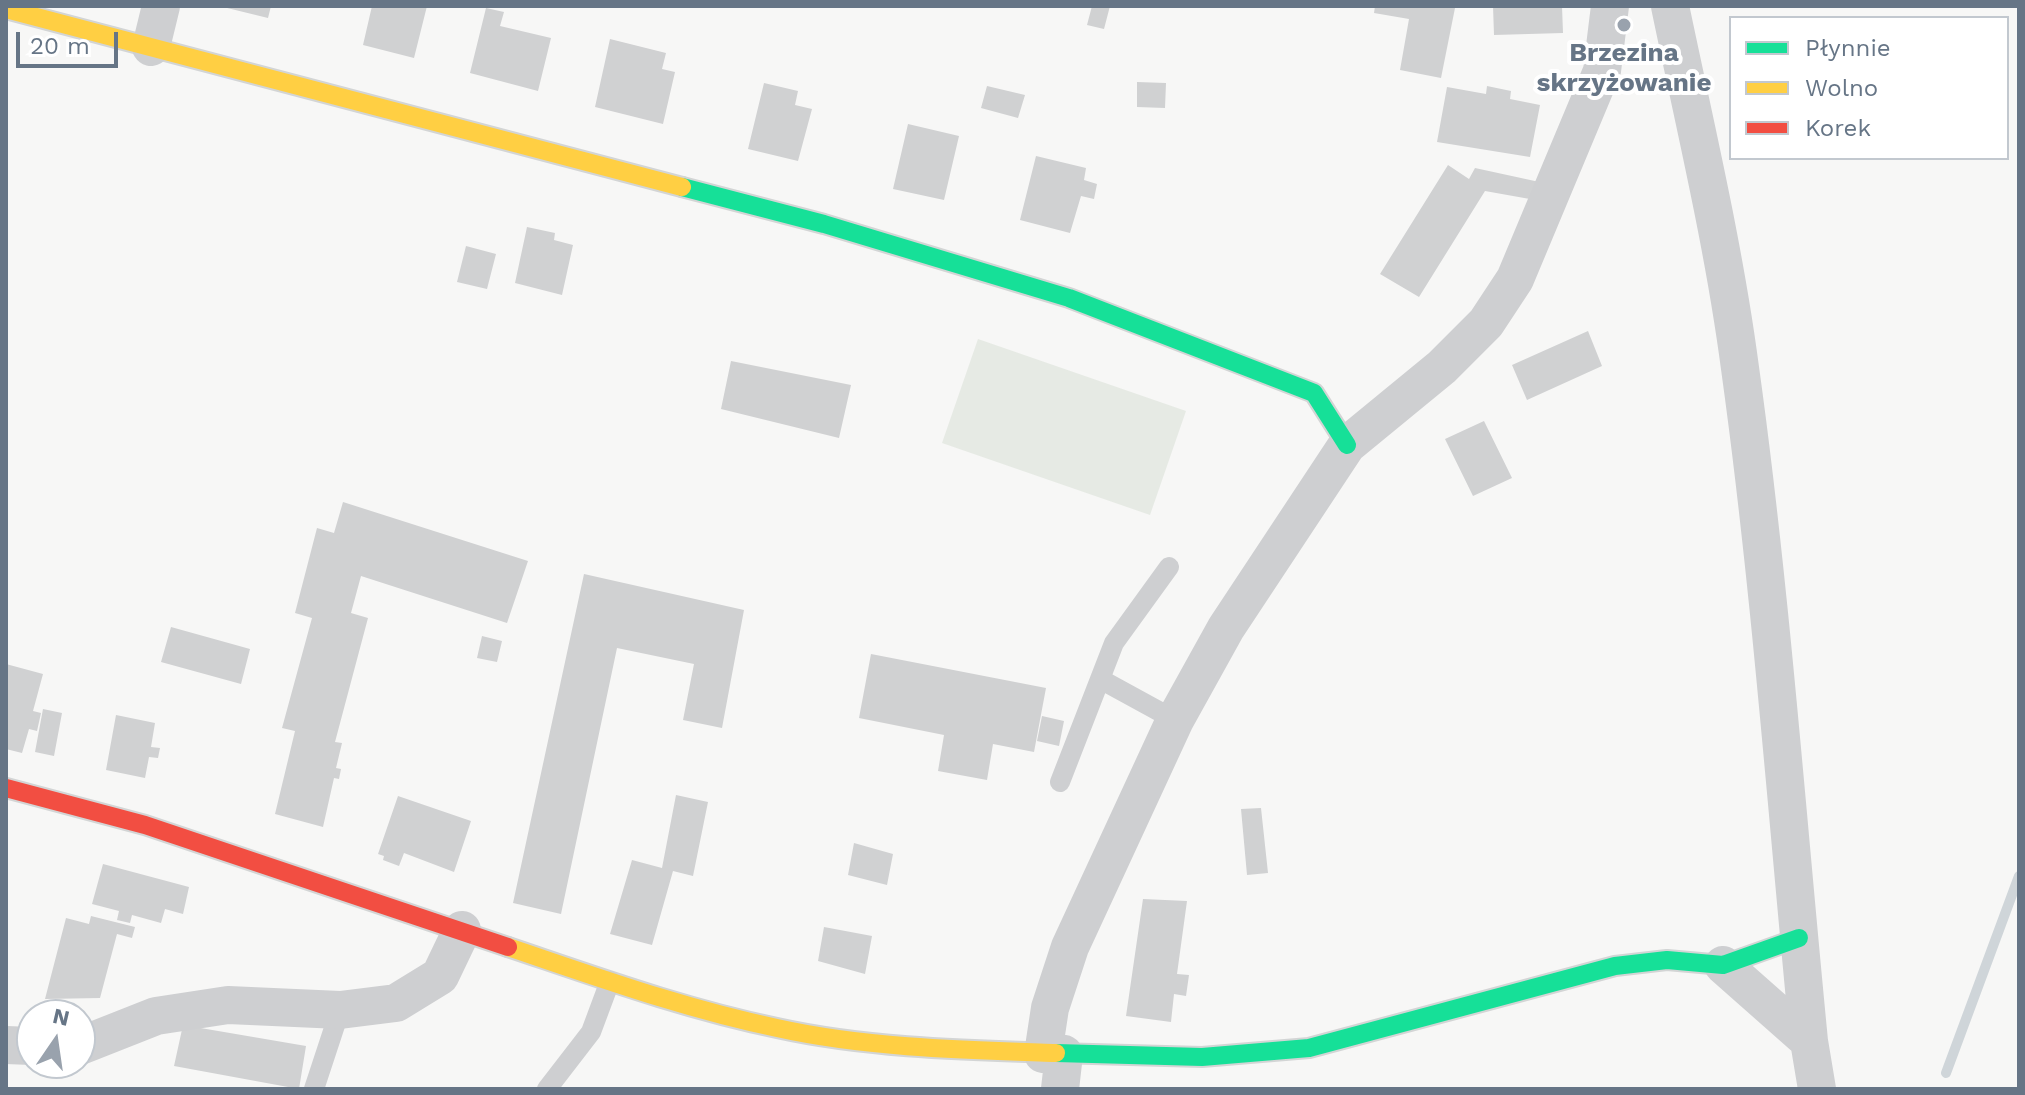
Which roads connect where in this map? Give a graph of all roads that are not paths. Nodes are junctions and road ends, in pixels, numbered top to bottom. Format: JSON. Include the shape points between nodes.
{"nodes":[{"id":1,"x":161,"y":6,"type":"edge"},
{"id":2,"x":1610,"y":6,"type":"edge"},
{"id":3,"x":1670,"y":6,"type":"edge"},
{"id":4,"x":6,"y":9,"type":"edge"},
{"id":5,"x":151,"y":47,"type":"junction"},
{"id":6,"x":1347,"y":445,"type":"junction"},
{"id":7,"x":1169,"y":567,"type":"dead end"},
{"id":8,"x":1100,"y":679,"type":"junction"},
{"id":9,"x":1175,"y":720,"type":"junction"},
{"id":10,"x":1060,"y":782,"type":"dead end"},
{"id":11,"x":6,"y":788,"type":"edge"},
{"id":12,"x":462,"y":930,"type":"junction"},
{"id":13,"x":1799,"y":938,"type":"junction"},
{"id":14,"x":1723,"y":965,"type":"junction"},
{"id":15,"x":610,"y":981,"type":"junction"},
{"id":16,"x":340,"y":1010,"type":"junction"},
{"id":17,"x":96,"y":1040,"type":"edge"},
{"id":18,"x":1809,"y":1041,"type":"junction"},
{"id":19,"x":1056,"y":1066,"type":"edge"},
{"id":20,"x":314,"y":1089,"type":"edge"},
{"id":21,"x":547,"y":1089,"type":"edge"},
{"id":22,"x":1817,"y":1089,"type":"edge"}],
"edges":[{"from":1,"to":5,"type":"street"},
{"from":2,"to":6,"type":"street","via":[[1602,71],[1515,279],[1486,323],[1442,367]]},
{"from":3,"to":13,"type":"street","via":[[1740,366]]},
{"from":4,"to":5,"type":"street"},
{"from":5,"to":6,"type":"street","via":[[824,224],[1069,298],[1314,393]]},
{"from":6,"to":9,"type":"street","via":[[1226,628]]},
{"from":7,"to":8,"type":"lane","via":[[1114,643]]},
{"from":8,"to":9,"type":"lane"},
{"from":8,"to":10,"type":"lane"},
{"from":9,"to":19,"type":"street","via":[[1070,947],[1050,1008]]},
{"from":11,"to":12,"type":"street","via":[[145,825]]},
{"from":12,"to":15,"type":"street"},
{"from":12,"to":16,"type":"street","via":[[440,976],[396,1003]]},
{"from":13,"to":14,"type":"street"},
{"from":13,"to":18,"type":"street"},
{"from":14,"to":18,"type":"street"},
{"from":14,"to":19,"type":"street","via":[[1667,960],[1615,966],[1309,1048]]},
{"from":15,"to":19,"type":"street","via":[[779,1029]]},
{"from":15,"to":21,"type":"lane","via":[[591,1032]]},
{"from":16,"to":17,"type":"street","via":[[228,1005],[156,1016]]},
{"from":16,"to":20,"type":"lane"},
{"from":18,"to":22,"type":"street"}]}
